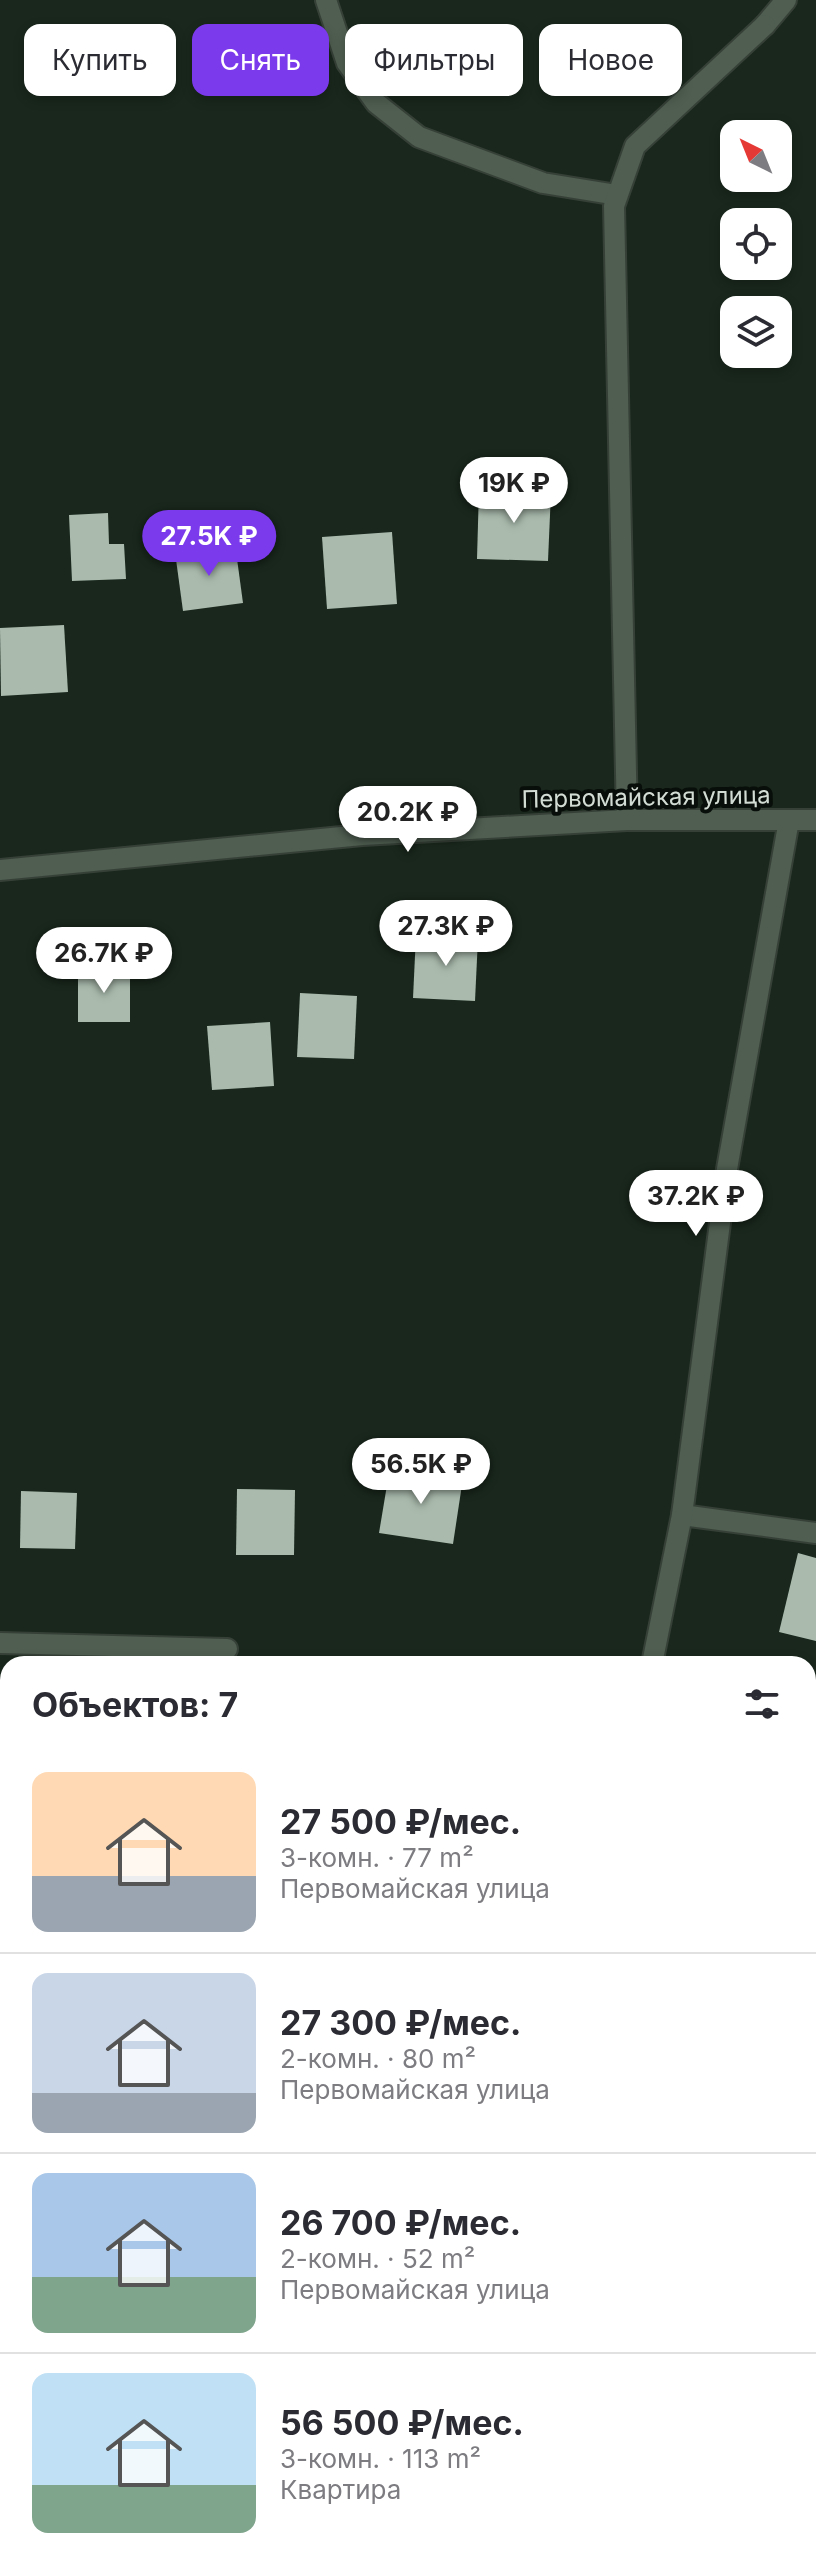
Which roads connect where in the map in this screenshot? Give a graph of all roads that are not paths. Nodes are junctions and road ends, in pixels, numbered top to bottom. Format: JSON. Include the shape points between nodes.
{"nodes":[{"id":1,"x":326,"y":0,"type":"edge"},
{"id":2,"x":786,"y":0,"type":"edge"},
{"id":3,"x":617,"y":195,"type":"junction"},
{"id":4,"x":627,"y":820,"type":"junction"},
{"id":5,"x":789,"y":820,"type":"junction"},
{"id":6,"x":816,"y":820,"type":"edge"},
{"id":7,"x":0,"y":870,"type":"edge"},
{"id":8,"x":682,"y":1515,"type":"junction"},
{"id":9,"x":816,"y":1533,"type":"edge"},
{"id":10,"x":0,"y":1643,"type":"edge"},
{"id":11,"x":227,"y":1649,"type":"dead end"},
{"id":12,"x":654,"y":1656,"type":"edge"}],
"edges":[{"from":1,"to":3,"type":"street","via":[[347,63],[376,103],[419,137],[543,183]]},
{"from":2,"to":3,"type":"street","via":[[635,146]]},
{"from":3,"to":4,"type":"street"},
{"from":4,"to":5,"type":"street","name":"Первомайская улица"},
{"from":4,"to":7,"type":"street","name":"Первомайская улица","via":[[362,835]]},
{"from":5,"to":6,"type":"street","name":"Первомайская улица"},
{"from":5,"to":8,"type":"street","via":[[727,1169]]},
{"from":8,"to":9,"type":"street"},
{"from":8,"to":12,"type":"street"},
{"from":10,"to":11,"type":"street"}]}
